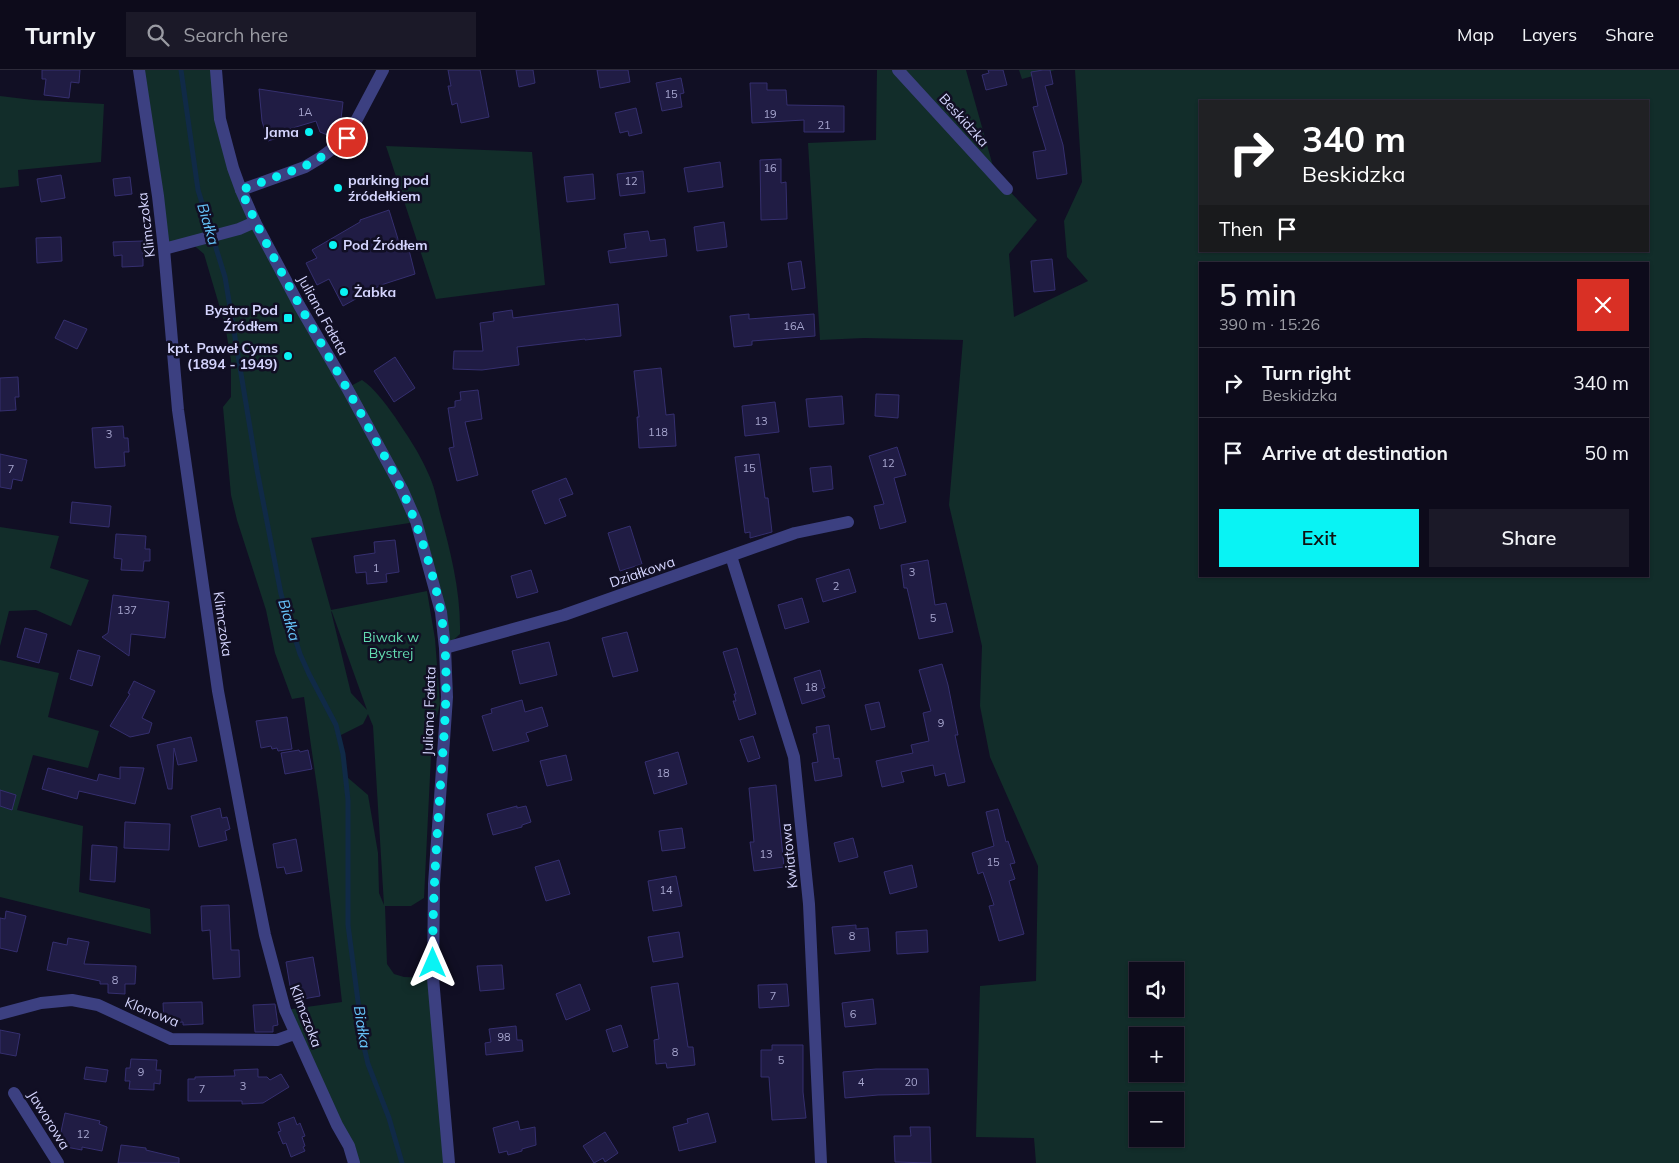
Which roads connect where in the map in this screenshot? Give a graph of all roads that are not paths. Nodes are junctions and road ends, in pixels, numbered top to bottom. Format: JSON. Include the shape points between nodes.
{"nodes":[{"id":1,"x":139,"y":70,"type":"edge"},
{"id":2,"x":216,"y":70,"type":"edge"},
{"id":3,"x":383,"y":70,"type":"edge"},
{"id":4,"x":898,"y":70,"type":"edge"},
{"id":5,"x":1007,"y":189,"type":"dead end"},
{"id":6,"x":241,"y":190,"type":"junction"},
{"id":7,"x":255,"y":222,"type":"junction"},
{"id":8,"x":164,"y":249,"type":"junction"},
{"id":9,"x":848,"y":522,"type":"dead end"},
{"id":10,"x":732,"y":556,"type":"junction"},
{"id":11,"x":445,"y":648,"type":"junction"},
{"id":12,"x":0,"y":1014,"type":"edge"},
{"id":13,"x":294,"y":1034,"type":"junction"},
{"id":14,"x":14,"y":1093,"type":"dead end"},
{"id":15,"x":58,"y":1163,"type":"edge"},
{"id":16,"x":354,"y":1163,"type":"edge"},
{"id":17,"x":449,"y":1163,"type":"edge"},
{"id":18,"x":820,"y":1163,"type":"edge"}],
"edges":[{"from":1,"to":8,"type":"street","name":"Klimczoka"},
{"from":2,"to":6,"type":"street","name":"Juliana Fałata","via":[[220,119]]},
{"from":3,"to":6,"type":"street","via":[[347,138],[305,166]]},
{"from":4,"to":5,"type":"street","name":"Beskidzka"},
{"from":6,"to":7,"type":"street","name":"Juliana Fałata"},
{"from":7,"to":8,"type":"street"},
{"from":7,"to":11,"type":"street","name":"Juliana Fałata","via":[[402,489],[416,521],[432,575]]},
{"from":8,"to":13,"type":"street","name":"Klimczoka","via":[[178,410],[218,690],[265,935]]},
{"from":9,"to":10,"type":"street","name":"Działkowa","via":[[795,533]]},
{"from":10,"to":11,"type":"street","name":"Działkowa","via":[[564,615]]},
{"from":10,"to":18,"type":"street","name":"Kwiatowa","via":[[794,757],[809,904]]},
{"from":11,"to":17,"type":"street","name":"Juliana Fałata","via":[[446,698],[434,884],[433,970]]},
{"from":12,"to":13,"type":"street","name":"Klonowa","via":[[41,1003],[72,1000],[98,1005],[171,1039],[277,1040]]},
{"from":13,"to":16,"type":"street","name":"Klimczoka","via":[[349,1146]]},
{"from":14,"to":15,"type":"street","name":"Jaworowa"}]}
